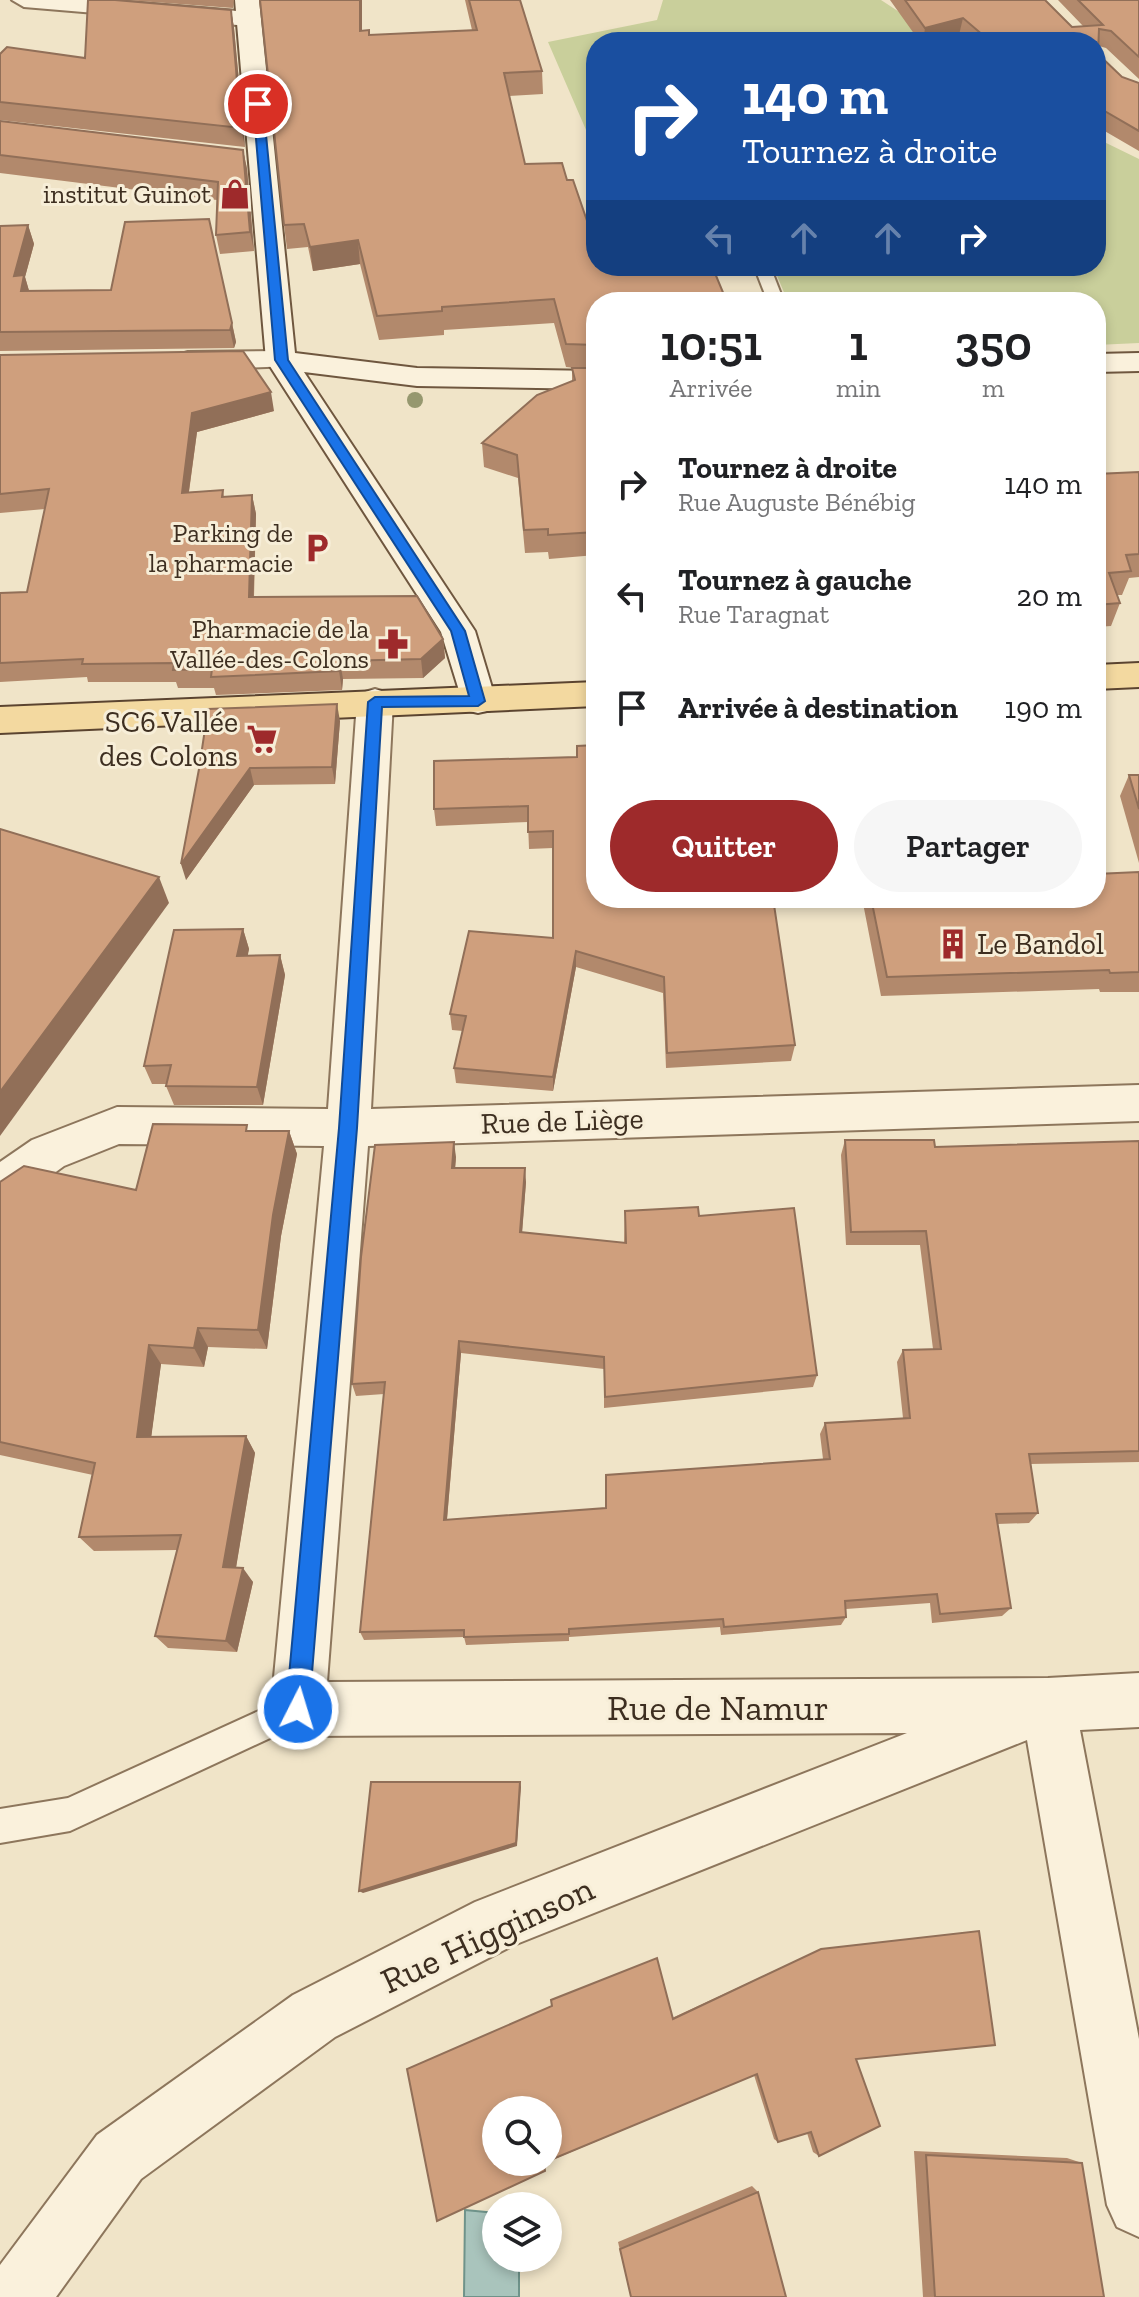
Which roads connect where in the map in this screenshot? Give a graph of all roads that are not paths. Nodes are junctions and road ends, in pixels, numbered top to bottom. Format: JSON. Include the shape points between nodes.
{"nodes":[{"id":1,"x":24,"y":0,"type":"edge"},
{"id":2,"x":248,"y":10,"type":"edge"},
{"id":3,"x":236,"y":158,"type":"edge"},
{"id":4,"x":264,"y":160,"type":"junction"},
{"id":5,"x":281,"y":360,"type":"junction"},
{"id":6,"x":160,"y":361,"type":"edge"},
{"id":7,"x":1139,"y":362,"type":"edge"},
{"id":8,"x":1106,"y":363,"type":"edge"},
{"id":9,"x":586,"y":380,"type":"edge"},
{"id":10,"x":1139,"y":675,"type":"edge"},
{"id":11,"x":1106,"y":677,"type":"edge"},
{"id":12,"x":586,"y":695,"type":"edge"},
{"id":13,"x":478,"y":701,"type":"junction"},
{"id":14,"x":375,"y":702,"type":"junction"},
{"id":15,"x":0,"y":720,"type":"edge"},
{"id":16,"x":1139,"y":1103,"type":"edge"},
{"id":17,"x":348,"y":1128,"type":"junction"},
{"id":18,"x":0,"y":1187,"type":"edge"},
{"id":19,"x":1139,"y":1700,"type":"edge"},
{"id":20,"x":1048,"y":1705,"type":"junction"},
{"id":21,"x":298,"y":1709,"type":"junction"},
{"id":22,"x":0,"y":1826,"type":"edge"},
{"id":23,"x":1139,"y":2205,"type":"edge"},
{"id":24,"x":16,"y":2297,"type":"edge"}],
"edges":[{"from":1,"to":2,"type":"street"},
{"from":2,"to":4,"type":"street"},
{"from":3,"to":4,"type":"street"},
{"from":4,"to":5,"type":"street"},
{"from":5,"to":6,"type":"street"},
{"from":5,"to":9,"type":"street","via":[[417,377]]},
{"from":5,"to":13,"type":"street","via":[[458,631]]},
{"from":7,"to":8,"type":"street"},
{"from":10,"to":11,"type":"main road"},
{"from":12,"to":13,"type":"main road"},
{"from":13,"to":14,"type":"main road"},
{"from":14,"to":15,"type":"main road"},
{"from":14,"to":17,"type":"street"},
{"from":16,"to":17,"type":"street","name":"Rue de Liège"},
{"from":17,"to":18,"type":"street","name":"Rue de Liège","via":[[117,1125],[48,1153]]},
{"from":17,"to":21,"type":"street"},
{"from":19,"to":20,"type":"street","name":"Rue de Namur"},
{"from":20,"to":21,"type":"street","name":"Rue de Namur"},
{"from":20,"to":23,"type":"street"},
{"from":20,"to":24,"type":"street","name":"Rue Higginson","via":[[496,1923],[314,2016],[119,2157]]},
{"from":21,"to":22,"type":"lane","via":[[70,1814]]}]}
